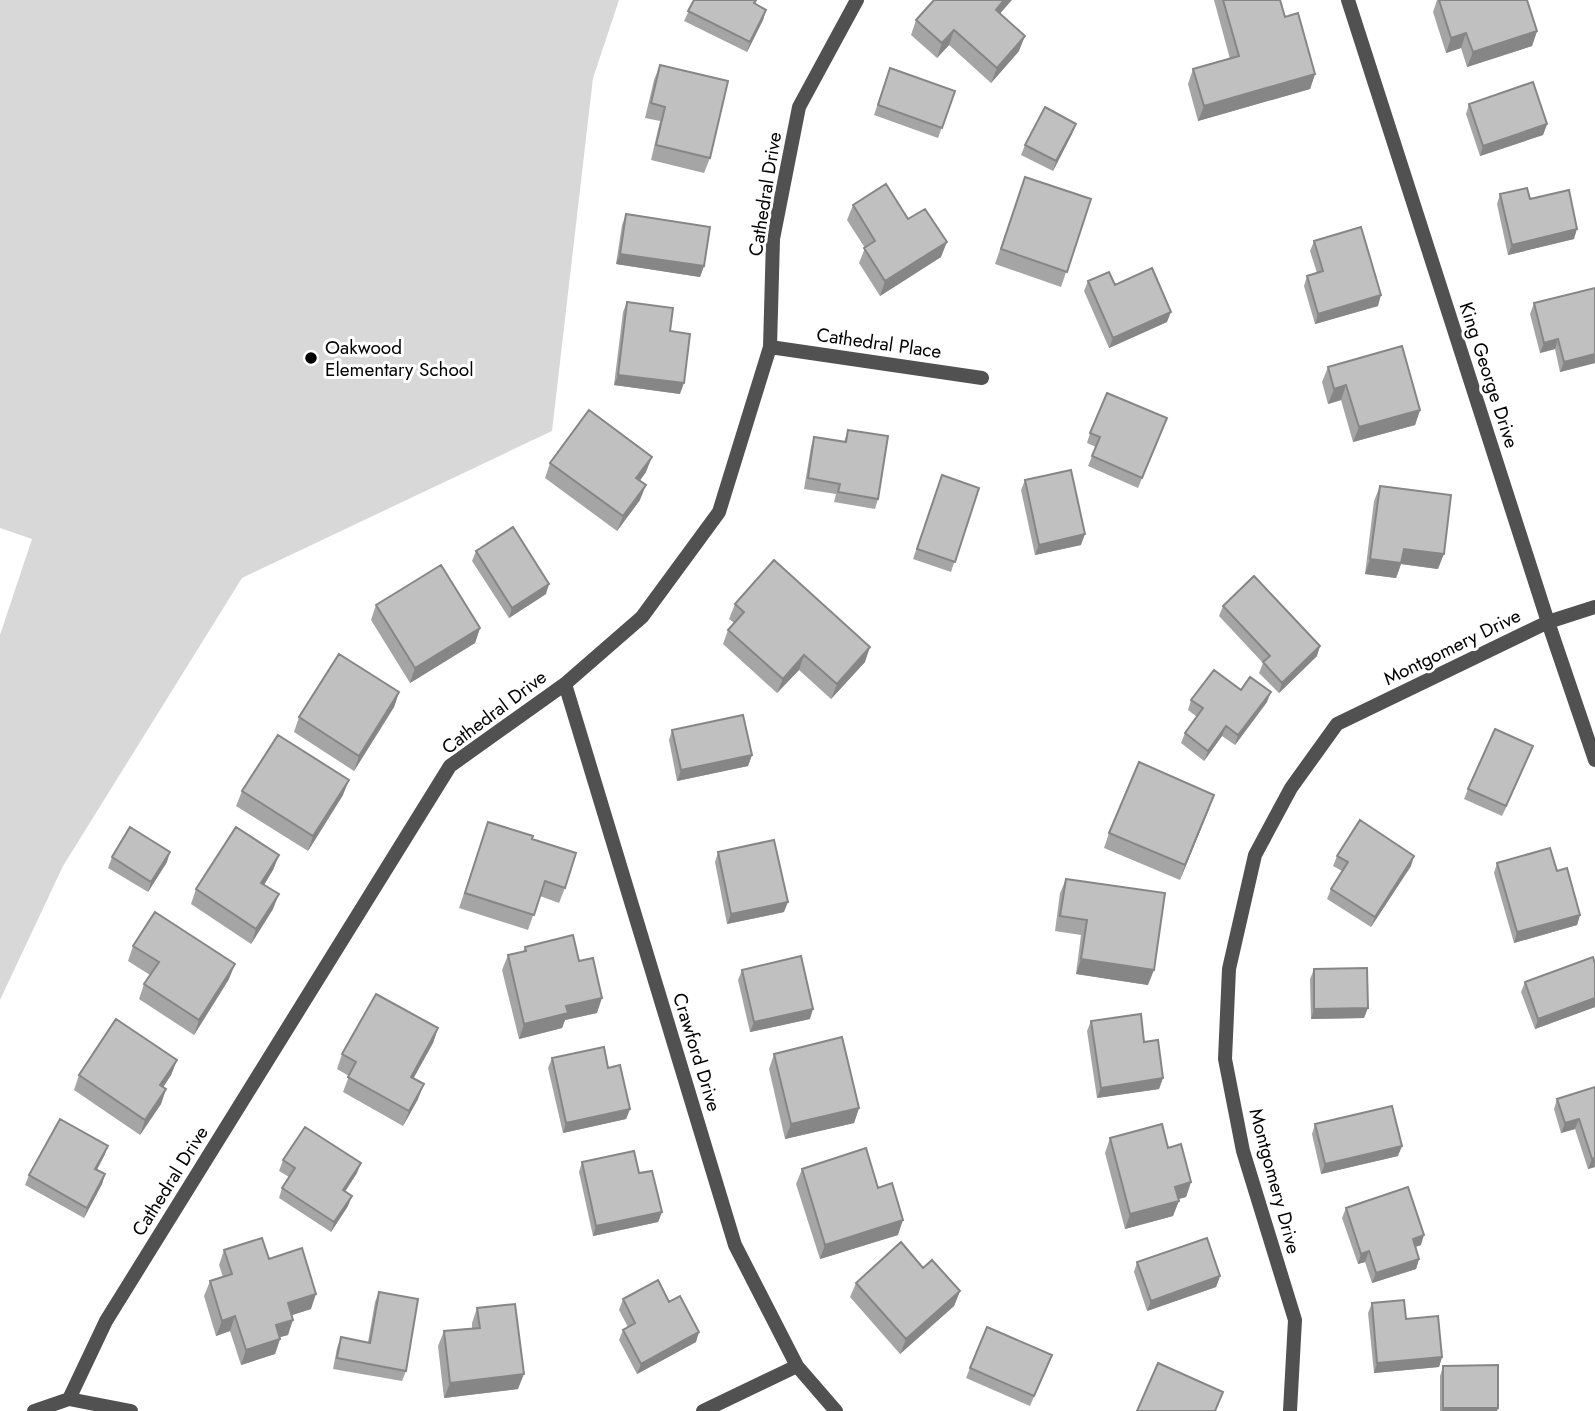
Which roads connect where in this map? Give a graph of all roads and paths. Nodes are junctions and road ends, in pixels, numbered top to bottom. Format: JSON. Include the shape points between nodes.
{"nodes":[{"id":1,"x":857,"y":0,"type":"edge"},
{"id":2,"x":1348,"y":0,"type":"edge"},
{"id":3,"x":770,"y":346,"type":"junction"},
{"id":4,"x":982,"y":378,"type":"dead end"},
{"id":5,"x":1595,"y":607,"type":"edge"},
{"id":6,"x":1548,"y":622,"type":"junction"},
{"id":7,"x":565,"y":684,"type":"junction"},
{"id":8,"x":1595,"y":760,"type":"edge"},
{"id":9,"x":797,"y":1366,"type":"junction"},
{"id":10,"x":69,"y":1399,"type":"junction"},
{"id":11,"x":34,"y":1411,"type":"edge"},
{"id":12,"x":131,"y":1411,"type":"edge"},
{"id":13,"x":703,"y":1411,"type":"edge"},
{"id":14,"x":836,"y":1411,"type":"edge"},
{"id":15,"x":1290,"y":1411,"type":"edge"}],
"edges":[{"from":1,"to":3,"type":"street","name":"Cathedral Drive","via":[[799,107],[773,239]]},
{"from":2,"to":6,"type":"street","name":"King George Drive"},
{"from":3,"to":4,"type":"street","name":"Cathedral Place"},
{"from":3,"to":7,"type":"street","name":"Cathedral Drive","via":[[719,512],[642,617]]},
{"from":5,"to":6,"type":"street","name":"Montgomery Drive"},
{"from":6,"to":8,"type":"street","name":"King George Drive"},
{"from":6,"to":15,"type":"street","name":"Montgomery Drive","via":[[1337,724],[1291,788],[1255,855],[1229,969],[1225,1059],[1243,1151],[1295,1321]]},
{"from":7,"to":9,"type":"street","name":"Crawford Drive","via":[[735,1245]]},
{"from":7,"to":10,"type":"street","name":"Cathedral Drive","via":[[450,766],[106,1321]]},
{"from":9,"to":13,"type":"street"},
{"from":9,"to":14,"type":"street","name":"Crawford Drive"},
{"from":10,"to":11,"type":"street"},
{"from":10,"to":12,"type":"street"}]}
